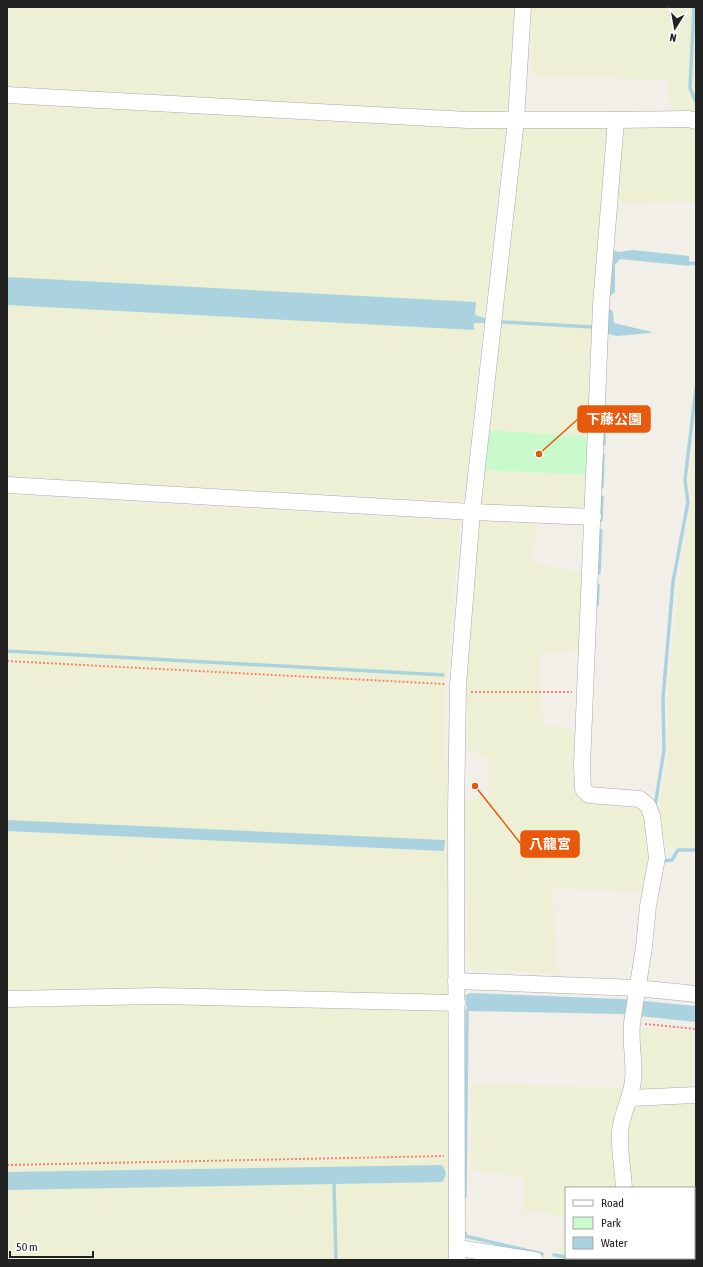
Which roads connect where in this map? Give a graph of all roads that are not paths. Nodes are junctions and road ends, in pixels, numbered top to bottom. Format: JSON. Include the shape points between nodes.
{"nodes":[{"id":1,"x":523,"y":7,"type":"edge"},
{"id":2,"x":7,"y":95,"type":"edge"},
{"id":3,"x":516,"y":120,"type":"junction"},
{"id":4,"x":616,"y":120,"type":"junction"},
{"id":5,"x":696,"y":120,"type":"edge"},
{"id":6,"x":7,"y":485,"type":"edge"},
{"id":7,"x":472,"y":512,"type":"junction"},
{"id":8,"x":593,"y":517,"type":"junction"},
{"id":9,"x":456,"y":981,"type":"junction"},
{"id":10,"x":637,"y":992,"type":"junction"},
{"id":11,"x":696,"y":994,"type":"edge"},
{"id":12,"x":7,"y":999,"type":"edge"},
{"id":13,"x":457,"y":1003,"type":"junction"},
{"id":14,"x":696,"y":1095,"type":"edge"},
{"id":15,"x":630,"y":1098,"type":"junction"},
{"id":16,"x":624,"y":1187,"type":"edge"},
{"id":17,"x":458,"y":1254,"type":"edge"},
{"id":18,"x":536,"y":1260,"type":"edge"}],
"edges":[{"from":1,"to":3,"type":"street"},
{"from":2,"to":3,"type":"street","via":[[468,120]]},
{"from":3,"to":4,"type":"street"},
{"from":3,"to":7,"type":"street"},
{"from":4,"to":5,"type":"street"},
{"from":4,"to":8,"type":"street","via":[[601,305]]},
{"from":6,"to":7,"type":"street"},
{"from":7,"to":8,"type":"street"},
{"from":7,"to":9,"type":"street","via":[[458,685]]},
{"from":8,"to":10,"type":"street","via":[[584,692],[583,788],[589,795],[640,799],[648,806],[652,816],[657,858]]},
{"from":9,"to":10,"type":"street"},
{"from":9,"to":13,"type":"street"},
{"from":10,"to":11,"type":"street"},
{"from":10,"to":15,"type":"street","via":[[631,1032],[633,1081]]},
{"from":12,"to":13,"type":"street","via":[[159,996]]},
{"from":13,"to":17,"type":"street"},
{"from":14,"to":15,"type":"street"},
{"from":15,"to":16,"type":"street","via":[[620,1132]]},
{"from":17,"to":18,"type":"street"}]}
